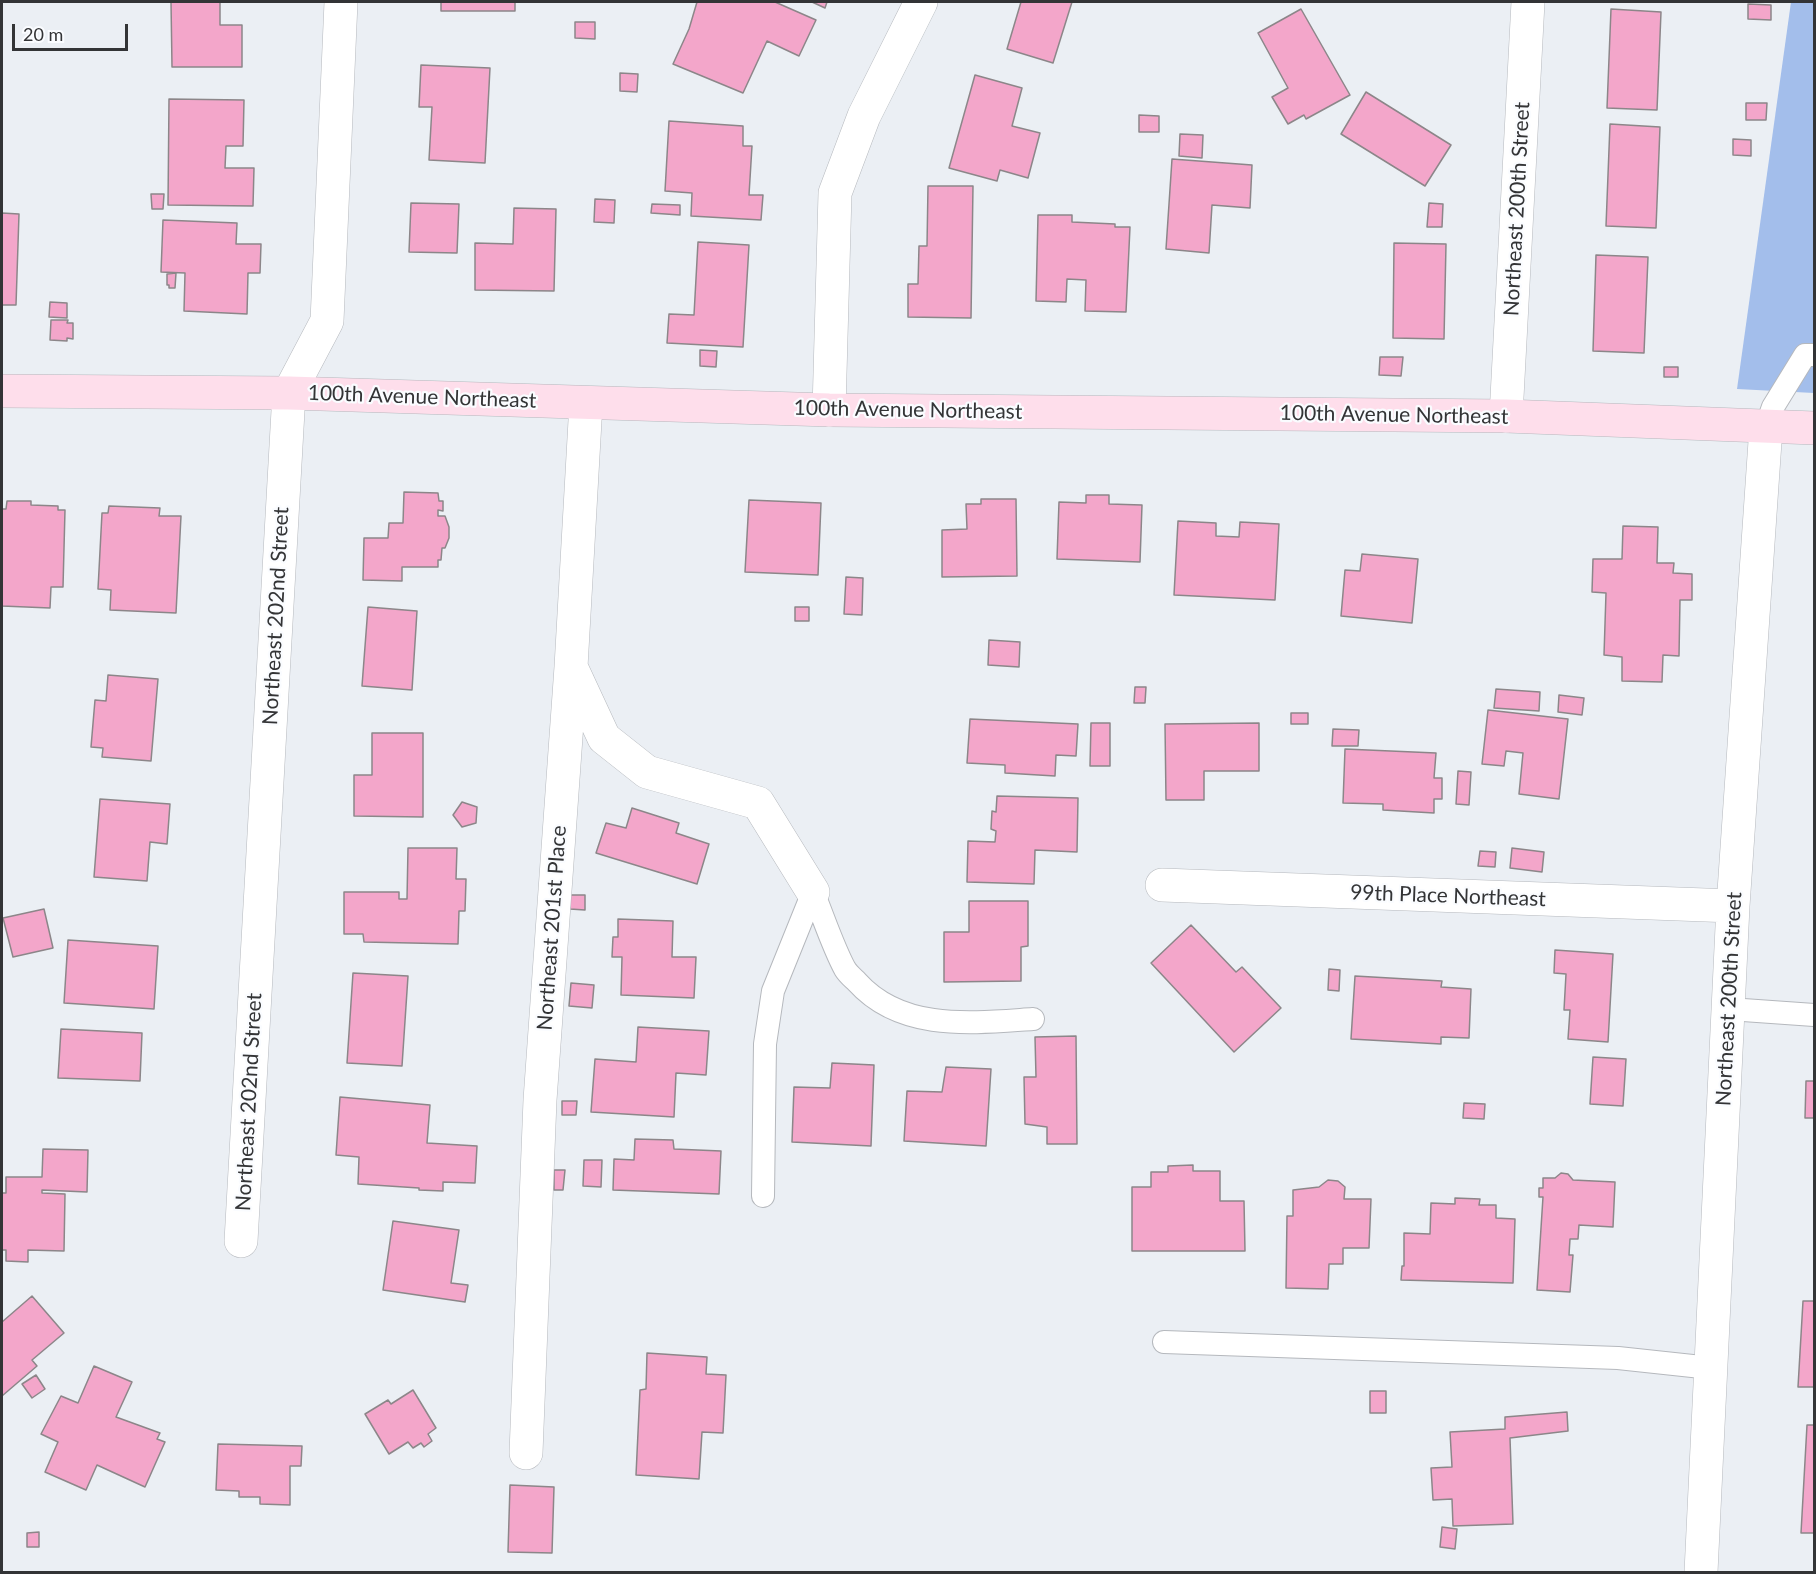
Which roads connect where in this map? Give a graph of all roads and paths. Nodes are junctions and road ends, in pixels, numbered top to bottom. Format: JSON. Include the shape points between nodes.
{"nodes":[{"id":1,"x":341,"y":2,"type":"edge"},
{"id":2,"x":921,"y":2,"type":"edge"},
{"id":3,"x":1528,"y":2,"type":"edge"},
{"id":4,"x":1815,"y":355,"type":"edge"},
{"id":5,"x":2,"y":391,"type":"edge"},
{"id":6,"x":289,"y":393,"type":"junction"},
{"id":7,"x":586,"y":403,"type":"junction"},
{"id":8,"x":829,"y":410,"type":"junction"},
{"id":9,"x":1506,"y":416,"type":"junction"},
{"id":10,"x":1766,"y":427,"type":"junction"},
{"id":11,"x":1815,"y":428,"type":"edge"},
{"id":12,"x":571,"y":667,"type":"junction"},
{"id":13,"x":1162,"y":885,"type":"dead end"},
{"id":14,"x":813,"y":892,"type":"junction"},
{"id":15,"x":1733,"y":906,"type":"junction"},
{"id":16,"x":1729,"y":1009,"type":"junction"},
{"id":17,"x":1815,"y":1016,"type":"edge"},
{"id":18,"x":1033,"y":1019,"type":"dead end"},
{"id":19,"x":763,"y":1196,"type":"dead end"},
{"id":20,"x":241,"y":1241,"type":"dead end"},
{"id":21,"x":1164,"y":1342,"type":"dead end"},
{"id":22,"x":1711,"y":1368,"type":"junction"},
{"id":23,"x":526,"y":1453,"type":"dead end"},
{"id":24,"x":1701,"y":1572,"type":"edge"}],
"edges":[{"from":1,"to":6,"type":"street","name":"Northeast 202nd Street","via":[[327,321]]},
{"from":2,"to":8,"type":"street","via":[[864,116],[835,193]]},
{"from":3,"to":9,"type":"street","name":"Northeast 200th Street"},
{"from":4,"to":10,"type":"lane","via":[[1805,355]]},
{"from":5,"to":6,"type":"street","name":"100th Avenue Northeast"},
{"from":6,"to":7,"type":"street","name":"100th Avenue Northeast"},
{"from":6,"to":20,"type":"street","name":"Northeast 202nd Street"},
{"from":7,"to":8,"type":"street","name":"100th Avenue Northeast"},
{"from":7,"to":12,"type":"street","name":"Northeast 201st Place"},
{"from":8,"to":9,"type":"street","name":"100th Avenue Northeast"},
{"from":9,"to":10,"type":"street","name":"100th Avenue Northeast"},
{"from":10,"to":11,"type":"street","name":"100th Avenue Northeast"},
{"from":10,"to":15,"type":"street","name":"Northeast 200th Street"},
{"from":12,"to":14,"type":"street","via":[[604,738],[646,772],[758,803]]},
{"from":12,"to":23,"type":"street","name":"Northeast 201st Place","via":[[540,1100]]},
{"from":13,"to":15,"type":"street","name":"99th Place Northeast"},
{"from":14,"to":18,"type":"lane","via":[[845,970],[871,997],[929,1020],[969,1023]]},
{"from":14,"to":19,"type":"lane","via":[[773,991],[765,1044]]},
{"from":15,"to":16,"type":"street","name":"Northeast 200th Street"},
{"from":16,"to":17,"type":"lane"},
{"from":16,"to":22,"type":"street","name":"Northeast 200th Street"},
{"from":21,"to":22,"type":"lane","via":[[1618,1358]]},
{"from":22,"to":24,"type":"street","name":"Northeast 200th Street"}]}
